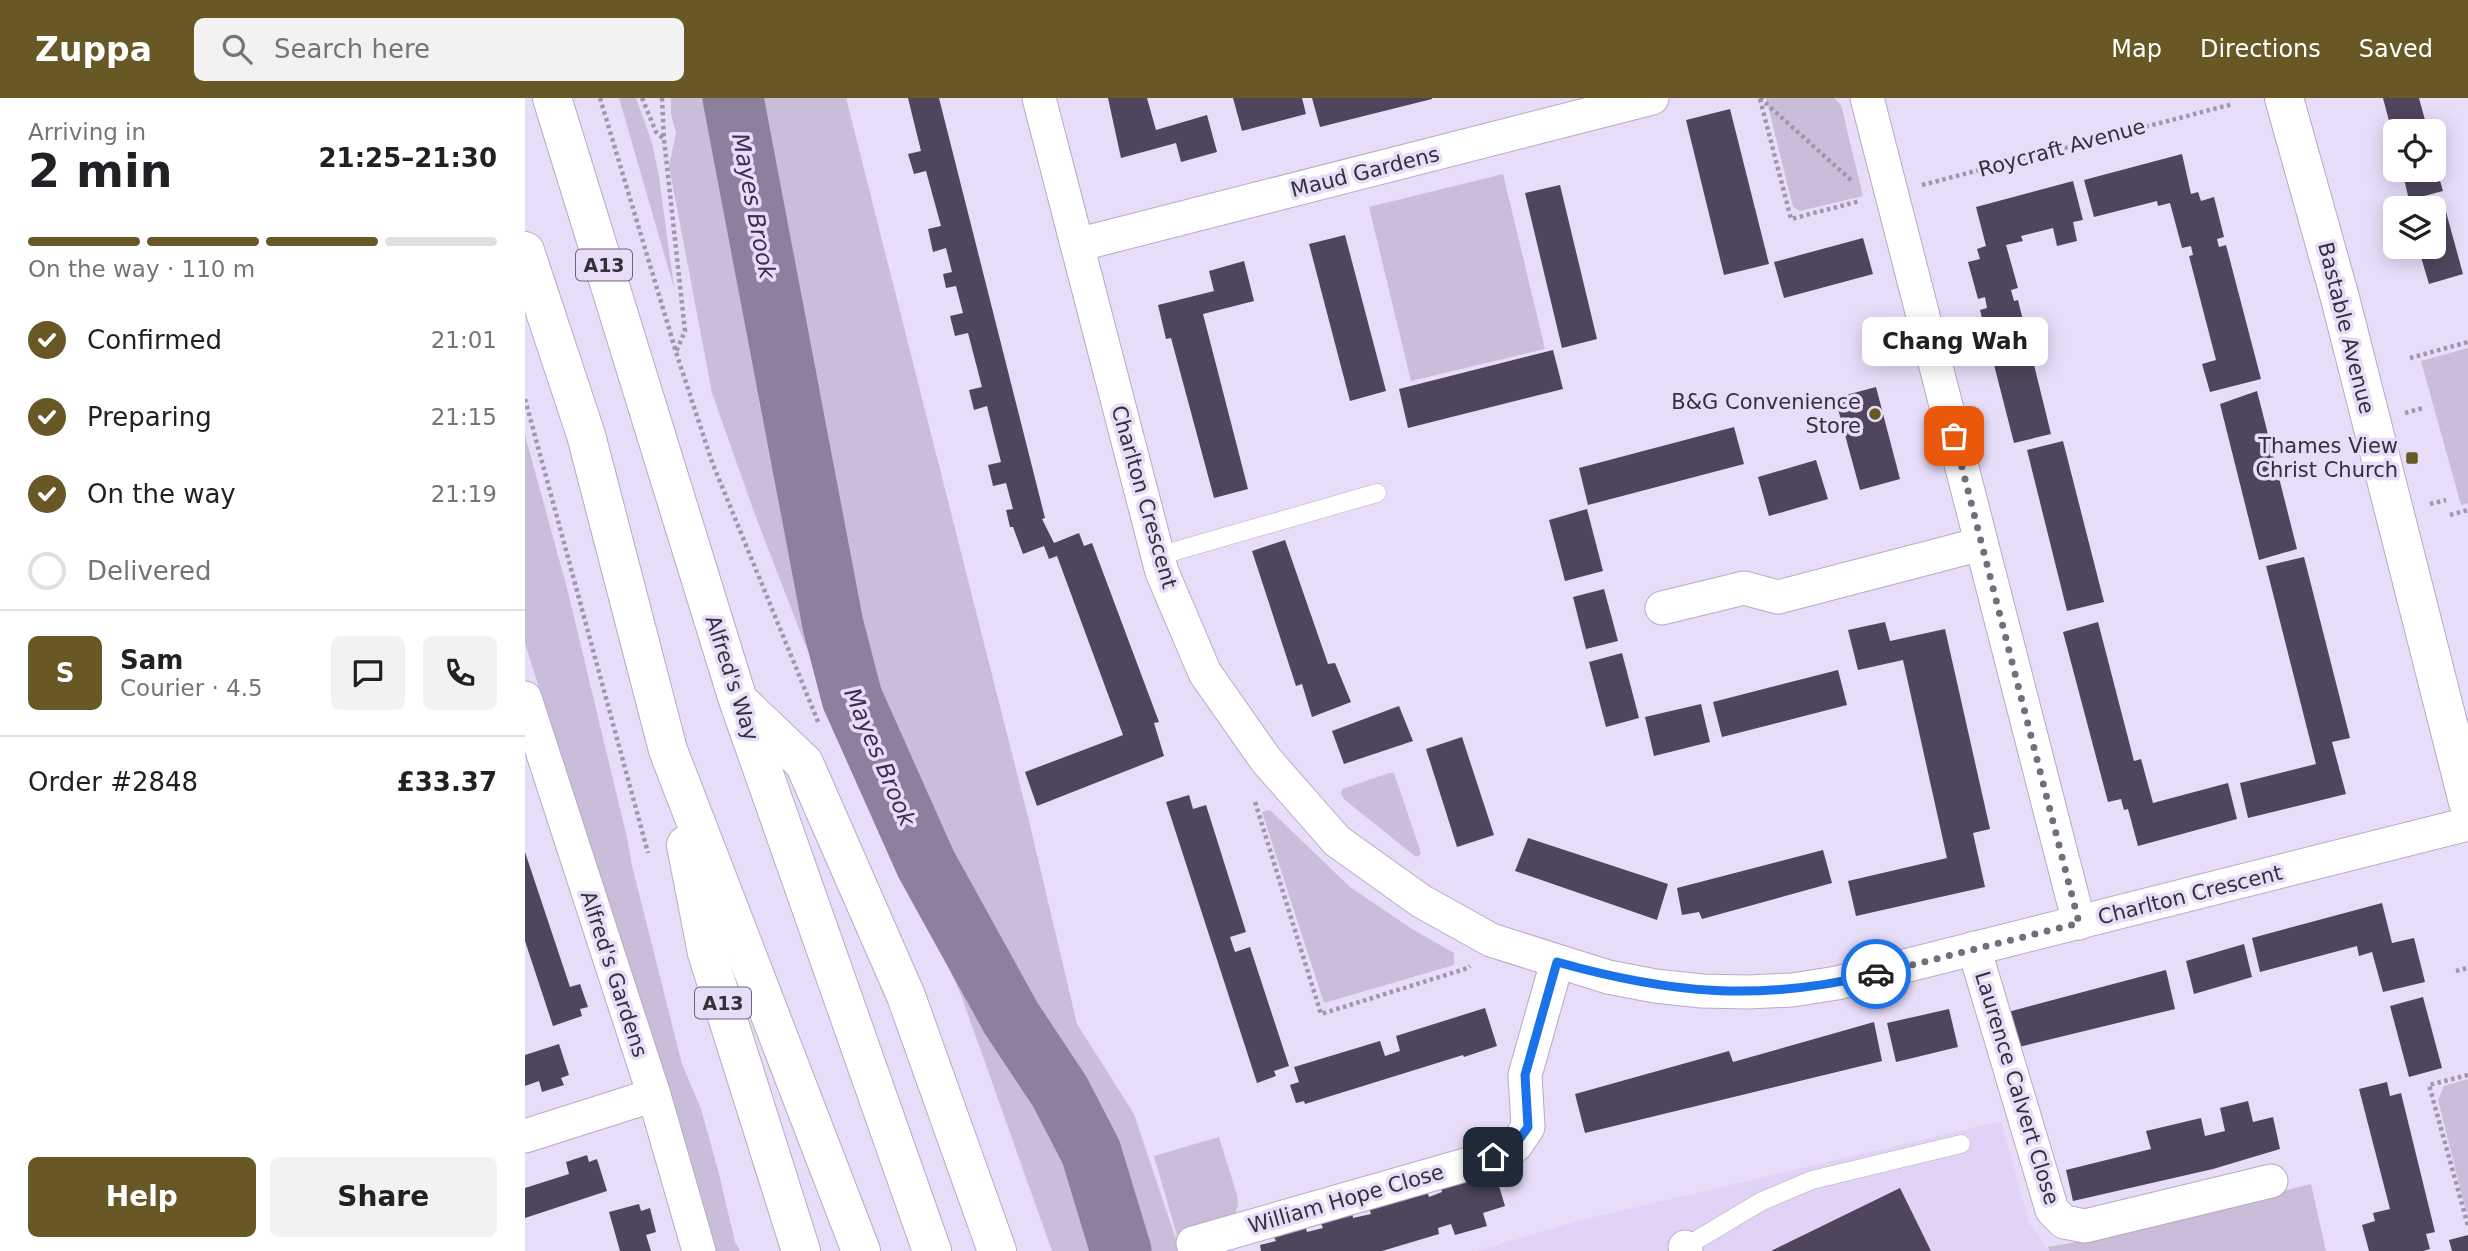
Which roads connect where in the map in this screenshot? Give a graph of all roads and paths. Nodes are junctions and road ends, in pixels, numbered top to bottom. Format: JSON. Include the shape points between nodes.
{"nodes":[{"id":1,"x":552,"y":98,"type":"edge"},
{"id":2,"x":600,"y":98,"type":"edge"},
{"id":3,"x":642,"y":98,"type":"edge"},
{"id":4,"x":662,"y":98,"type":"edge"},
{"id":5,"x":1039,"y":98,"type":"edge"},
{"id":6,"x":1652,"y":98,"type":"edge"},
{"id":7,"x":1760,"y":98,"type":"edge"},
{"id":8,"x":1867,"y":98,"type":"edge"},
{"id":9,"x":2284,"y":98,"type":"edge"},
{"id":10,"x":2233,"y":104,"type":"dead end"},
{"id":11,"x":664,"y":139,"type":"junction"},
{"id":12,"x":1881,"y":195,"type":"junction"},
{"id":13,"x":1077,"y":245,"type":"junction"},
{"id":14,"x":525,"y":251,"type":"edge"},
{"id":15,"x":2468,"y":342,"type":"edge"},
{"id":16,"x":676,"y":352,"type":"junction"},
{"id":17,"x":2410,"y":358,"type":"dead end"},
{"id":18,"x":525,"y":399,"type":"edge"},
{"id":19,"x":1377,"y":493,"type":"dead end"},
{"id":20,"x":2468,"y":510,"type":"edge"},
{"id":21,"x":2450,"y":515,"type":"dead end"},
{"id":22,"x":737,"y":523,"type":"dead end"},
{"id":23,"x":1981,"y":544,"type":"junction"},
{"id":24,"x":1158,"y":556,"type":"junction"},
{"id":25,"x":1662,"y":608,"type":"dead end"},
{"id":26,"x":605,"y":695,"type":"dead end"},
{"id":27,"x":525,"y":698,"type":"edge"},
{"id":28,"x":738,"y":700,"type":"junction"},
{"id":29,"x":668,"y":750,"type":"junction"},
{"id":30,"x":1278,"y":774,"type":"junction"},
{"id":31,"x":2468,"y":802,"type":"edge"},
{"id":32,"x":2468,"y":824,"type":"edge"},
{"id":33,"x":2079,"y":923,"type":"junction"},
{"id":34,"x":1491,"y":940,"type":"junction"},
{"id":35,"x":1974,"y":948,"type":"junction"},
{"id":36,"x":1557,"y":962,"type":"junction"},
{"id":37,"x":2468,"y":968,"type":"edge"},
{"id":38,"x":2456,"y":971,"type":"dead end"},
{"id":39,"x":2468,"y":1075,"type":"edge"},
{"id":40,"x":654,"y":1095,"type":"junction"},
{"id":41,"x":525,"y":1136,"type":"edge"},
{"id":42,"x":1961,"y":1144,"type":"dead end"},
{"id":43,"x":2270,"y":1181,"type":"dead end"},
{"id":44,"x":2468,"y":1226,"type":"edge"},
{"id":45,"x":1193,"y":1243,"type":"dead end"},
{"id":46,"x":1685,"y":1249,"type":"edge"},
{"id":47,"x":699,"y":1251,"type":"edge"},
{"id":48,"x":801,"y":1251,"type":"edge"},
{"id":49,"x":860,"y":1251,"type":"edge"},
{"id":50,"x":932,"y":1251,"type":"edge"},
{"id":51,"x":997,"y":1251,"type":"edge"}],
"edges":[{"from":1,"to":28,"type":"main road","name":"Alfred's Way","number":"A13"},
{"from":2,"to":16,"type":"path"},
{"from":3,"to":11,"type":"path","via":[[656,132]]},
{"from":4,"to":11,"type":"path"},
{"from":5,"to":13,"type":"street","name":"Charlton Crescent"},
{"from":6,"to":13,"type":"street","name":"Maud Gardens"},
{"from":7,"to":12,"type":"path"},
{"from":7,"to":12,"type":"path","name":"Roycraft Avenue","via":[[1791,219]]},
{"from":8,"to":12,"type":"street"},
{"from":9,"to":31,"type":"main road","name":"Bastable Avenue","via":[[2340,298]]},
{"from":10,"to":12,"type":"path","name":"Roycraft Avenue"},
{"from":11,"to":16,"type":"path","via":[[685,331]]},
{"from":12,"to":23,"type":"street"},
{"from":13,"to":24,"type":"street","name":"Charlton Crescent"},
{"from":14,"to":29,"type":"main road","number":"A13","via":[[586,435]]},
{"from":15,"to":17,"type":"path"},
{"from":16,"to":22,"type":"path"},
{"from":18,"to":26,"type":"path"},
{"from":19,"to":24,"type":"lane"},
{"from":20,"to":21,"type":"path"},
{"from":23,"to":25,"type":"street","via":[[1778,597],[1744,588]]},
{"from":23,"to":33,"type":"street"},
{"from":24,"to":30,"type":"street","name":"Charlton Crescent","via":[[1205,673]]},
{"from":27,"to":40,"type":"street","name":"Alfred's Gardens"},
{"from":28,"to":50,"type":"main road","name":"Alfred's Way","number":"A13"},
{"from":28,"to":51,"type":"main road","number":"A13","via":[[804,763],[906,996]]},
{"from":29,"to":48,"type":"main road","number":"A13","via":[[707,953]]},
{"from":29,"to":49,"type":"main road","number":"A13"},
{"from":30,"to":34,"type":"street","name":"Charlton Crescent","via":[[1338,841],[1421,901]]},
{"from":30,"to":34,"type":"path","via":[[1253,796],[1321,1014],[1468,968]]},
{"from":32,"to":33,"type":"street","name":"Charlton Crescent"},
{"from":33,"to":35,"type":"street","name":"Charlton Crescent"},
{"from":34,"to":36,"type":"street","name":"Charlton Crescent"},
{"from":35,"to":36,"type":"street","name":"Charlton Crescent","via":[[1837,983],[1748,992],[1655,986]]},
{"from":35,"to":43,"type":"street","name":"Laurence Calvert Close","via":[[2052,1210],[2064,1222],[2085,1226]]},
{"from":36,"to":45,"type":"street","name":"William Hope Close","via":[[1525,1075],[1528,1127],[1515,1145],[1493,1157]]},
{"from":37,"to":38,"type":"path"},
{"from":39,"to":44,"type":"path","via":[[2429,1085]]},
{"from":40,"to":41,"type":"street"},
{"from":40,"to":47,"type":"street","name":"Alfred's Gardens"},
{"from":42,"to":46,"type":"lane","via":[[1812,1180],[1762,1201]]}]}
